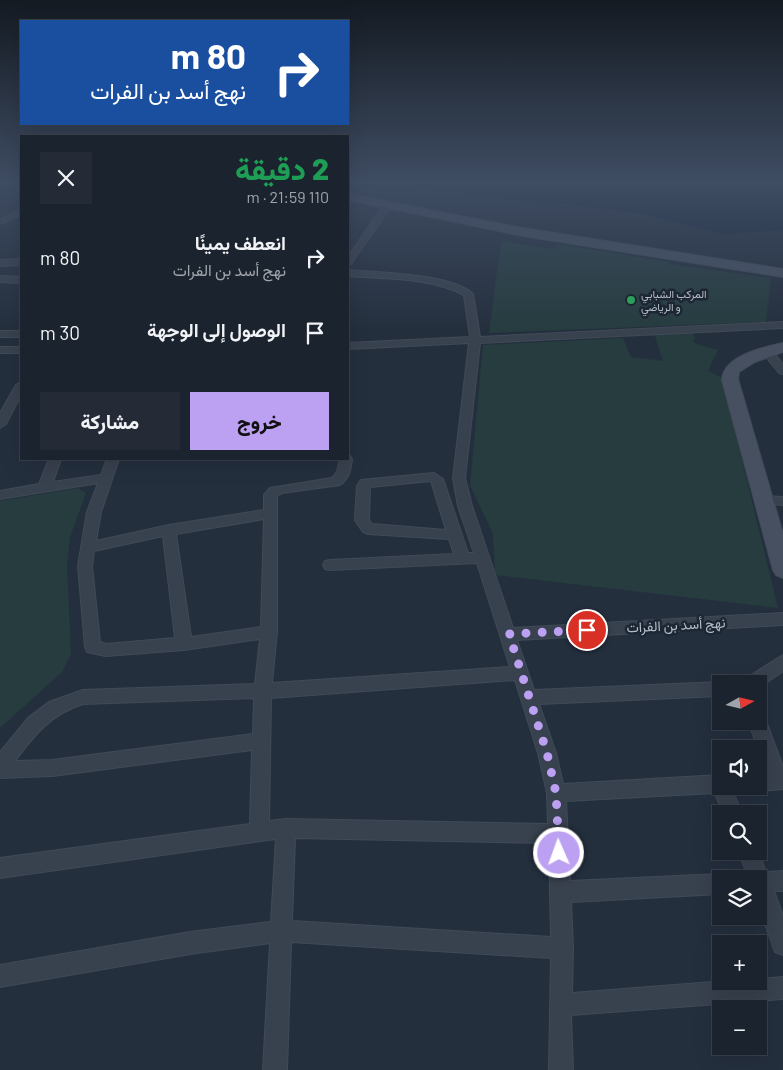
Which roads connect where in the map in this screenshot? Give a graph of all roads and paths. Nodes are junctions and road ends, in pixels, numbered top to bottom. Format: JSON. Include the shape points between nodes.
{"nodes":[{"id":1,"x":370,"y":231,"type":"edge"},
{"id":2,"x":518,"y":231,"type":"edge"},
{"id":3,"x":349,"y":261,"type":"edge"},
{"id":4,"x":20,"y":262,"type":"edge"},
{"id":5,"x":0,"y":263,"type":"edge"},
{"id":6,"x":349,"y":273,"type":"edge"},
{"id":7,"x":783,"y":273,"type":"edge"},
{"id":8,"x":0,"y":279,"type":"edge"},
{"id":9,"x":20,"y":280,"type":"edge"},
{"id":10,"x":783,"y":325,"type":"edge"},
{"id":11,"x":0,"y":334,"type":"edge"},
{"id":12,"x":20,"y":334,"type":"edge"},
{"id":13,"x":475,"y":339,"type":"junction"},
{"id":14,"x":349,"y":346,"type":"edge"},
{"id":15,"x":0,"y":350,"type":"edge"},
{"id":16,"x":20,"y":350,"type":"edge"},
{"id":17,"x":776,"y":350,"type":"edge"},
{"id":18,"x":783,"y":371,"type":"edge"},
{"id":19,"x":20,"y":387,"type":"edge"},
{"id":20,"x":0,"y":424,"type":"edge"},
{"id":21,"x":55,"y":460,"type":"edge"},
{"id":22,"x":113,"y":460,"type":"edge"},
{"id":23,"x":346,"y":460,"type":"edge"},
{"id":24,"x":106,"y":478,"type":"junction"},
{"id":25,"x":44,"y":488,"type":"junction"},
{"id":26,"x":0,"y":494,"type":"edge"},
{"id":27,"x":763,"y":500,"type":"junction"},
{"id":28,"x":783,"y":501,"type":"edge"},
{"id":29,"x":270,"y":514,"type":"junction"},
{"id":30,"x":169,"y":530,"type":"junction"},
{"id":31,"x":454,"y":535,"type":"junction"},
{"id":32,"x":87,"y":548,"type":"junction"},
{"id":33,"x":482,"y":558,"type":"junction"},
{"id":34,"x":463,"y":560,"type":"junction"},
{"id":35,"x":330,"y":565,"type":"dead end"},
{"id":36,"x":783,"y":570,"type":"edge"},
{"id":37,"x":783,"y":619,"type":"edge"},
{"id":38,"x":269,"y":632,"type":"junction"},
{"id":39,"x":509,"y":634,"type":"junction"},
{"id":40,"x":184,"y":644,"type":"junction"},
{"id":41,"x":783,"y":662,"type":"edge"},
{"id":42,"x":520,"y":673,"type":"junction"},
{"id":43,"x":764,"y":675,"type":"edge"},
{"id":44,"x":712,"y":689,"type":"edge"},
{"id":45,"x":264,"y":691,"type":"junction"},
{"id":46,"x":528,"y":697,"type":"junction"},
{"id":47,"x":761,"y":730,"type":"edge"},
{"id":48,"x":261,"y":741,"type":"junction"},
{"id":49,"x":0,"y":766,"type":"edge"},
{"id":50,"x":0,"y":770,"type":"edge"},
{"id":51,"x":781,"y":780,"type":"edge"},
{"id":52,"x":767,"y":781,"type":"edge"},
{"id":53,"x":712,"y":785,"type":"edge"},
{"id":54,"x":556,"y":793,"type":"junction"},
{"id":55,"x":286,"y":828,"type":"junction"},
{"id":56,"x":259,"y":831,"type":"junction"},
{"id":57,"x":558,"y":834,"type":"junction"},
{"id":58,"x":0,"y":868,"type":"edge"},
{"id":59,"x":767,"y":881,"type":"edge"},
{"id":60,"x":783,"y":881,"type":"edge"},
{"id":61,"x":712,"y":884,"type":"edge"},
{"id":62,"x":560,"y":892,"type":"junction"},
{"id":63,"x":767,"y":902,"type":"edge"},
{"id":64,"x":281,"y":931,"type":"junction"},
{"id":65,"x":783,"y":944,"type":"edge"},
{"id":66,"x":562,"y":948,"type":"junction"},
{"id":67,"x":0,"y":976,"type":"edge"},
{"id":68,"x":783,"y":988,"type":"edge"},
{"id":69,"x":560,"y":1005,"type":"junction"},
{"id":70,"x":275,"y":1070,"type":"edge"},
{"id":71,"x":560,"y":1070,"type":"edge"}],
"edges":[{"from":1,"to":3,"type":"street"},
{"from":2,"to":7,"type":"street"},
{"from":4,"to":5,"type":"street"},
{"from":6,"to":13,"type":"street","via":[[458,287],[468,294]]},
{"from":8,"to":9,"type":"street"},
{"from":10,"to":13,"type":"street"},
{"from":11,"to":12,"type":"street"},
{"from":13,"to":14,"type":"street"},
{"from":13,"to":33,"type":"street","via":[[459,478]]},
{"from":15,"to":16,"type":"street"},
{"from":17,"to":18,"type":"street"},
{"from":17,"to":27,"type":"street","via":[[741,364],[730,373]]},
{"from":19,"to":20,"type":"street"},
{"from":21,"to":25,"type":"street"},
{"from":22,"to":24,"type":"street"},
{"from":23,"to":29,"type":"street","via":[[340,480],[275,491],[271,495]]},
{"from":24,"to":25,"type":"street"},
{"from":24,"to":32,"type":"street","via":[[94,512]]},
{"from":25,"to":26,"type":"street"},
{"from":27,"to":28,"type":"street"},
{"from":27,"to":36,"type":"street"},
{"from":29,"to":30,"type":"street"},
{"from":29,"to":38,"type":"street"},
{"from":30,"to":32,"type":"street"},
{"from":30,"to":40,"type":"street"},
{"from":31,"to":31,"type":"street","via":[[434,477],[366,483],[363,486],[362,520],[368,529]]},
{"from":31,"to":34,"type":"street"},
{"from":32,"to":40,"type":"street","via":[[85,566],[93,647],[106,650]]},
{"from":33,"to":34,"type":"street"},
{"from":33,"to":39,"type":"street"},
{"from":34,"to":35,"type":"street"},
{"from":37,"to":39,"type":"street","name":"نهج أسد بن الفرات"},
{"from":38,"to":40,"type":"street"},
{"from":38,"to":45,"type":"street"},
{"from":39,"to":42,"type":"street"},
{"from":41,"to":43,"type":"street"},
{"from":42,"to":45,"type":"street"},
{"from":42,"to":46,"type":"street"},
{"from":44,"to":46,"type":"street"},
{"from":45,"to":48,"type":"street"},
{"from":45,"to":49,"type":"street","via":[[67,701],[38,718]]},
{"from":46,"to":54,"type":"street","via":[[547,753]]},
{"from":47,"to":51,"type":"street"},
{"from":48,"to":50,"type":"street","via":[[52,768]]},
{"from":48,"to":56,"type":"street"},
{"from":51,"to":52,"type":"street"},
{"from":53,"to":54,"type":"street"},
{"from":54,"to":57,"type":"street"},
{"from":55,"to":56,"type":"street"},
{"from":55,"to":57,"type":"street"},
{"from":55,"to":64,"type":"street"},
{"from":56,"to":58,"type":"street"},
{"from":57,"to":62,"type":"street"},
{"from":59,"to":60,"type":"street"},
{"from":61,"to":62,"type":"street"},
{"from":62,"to":66,"type":"street"},
{"from":63,"to":65,"type":"street"},
{"from":64,"to":66,"type":"street"},
{"from":64,"to":67,"type":"street","via":[[190,943]]},
{"from":64,"to":70,"type":"street"},
{"from":66,"to":69,"type":"street"},
{"from":68,"to":69,"type":"street"},
{"from":69,"to":71,"type":"street"}]}
